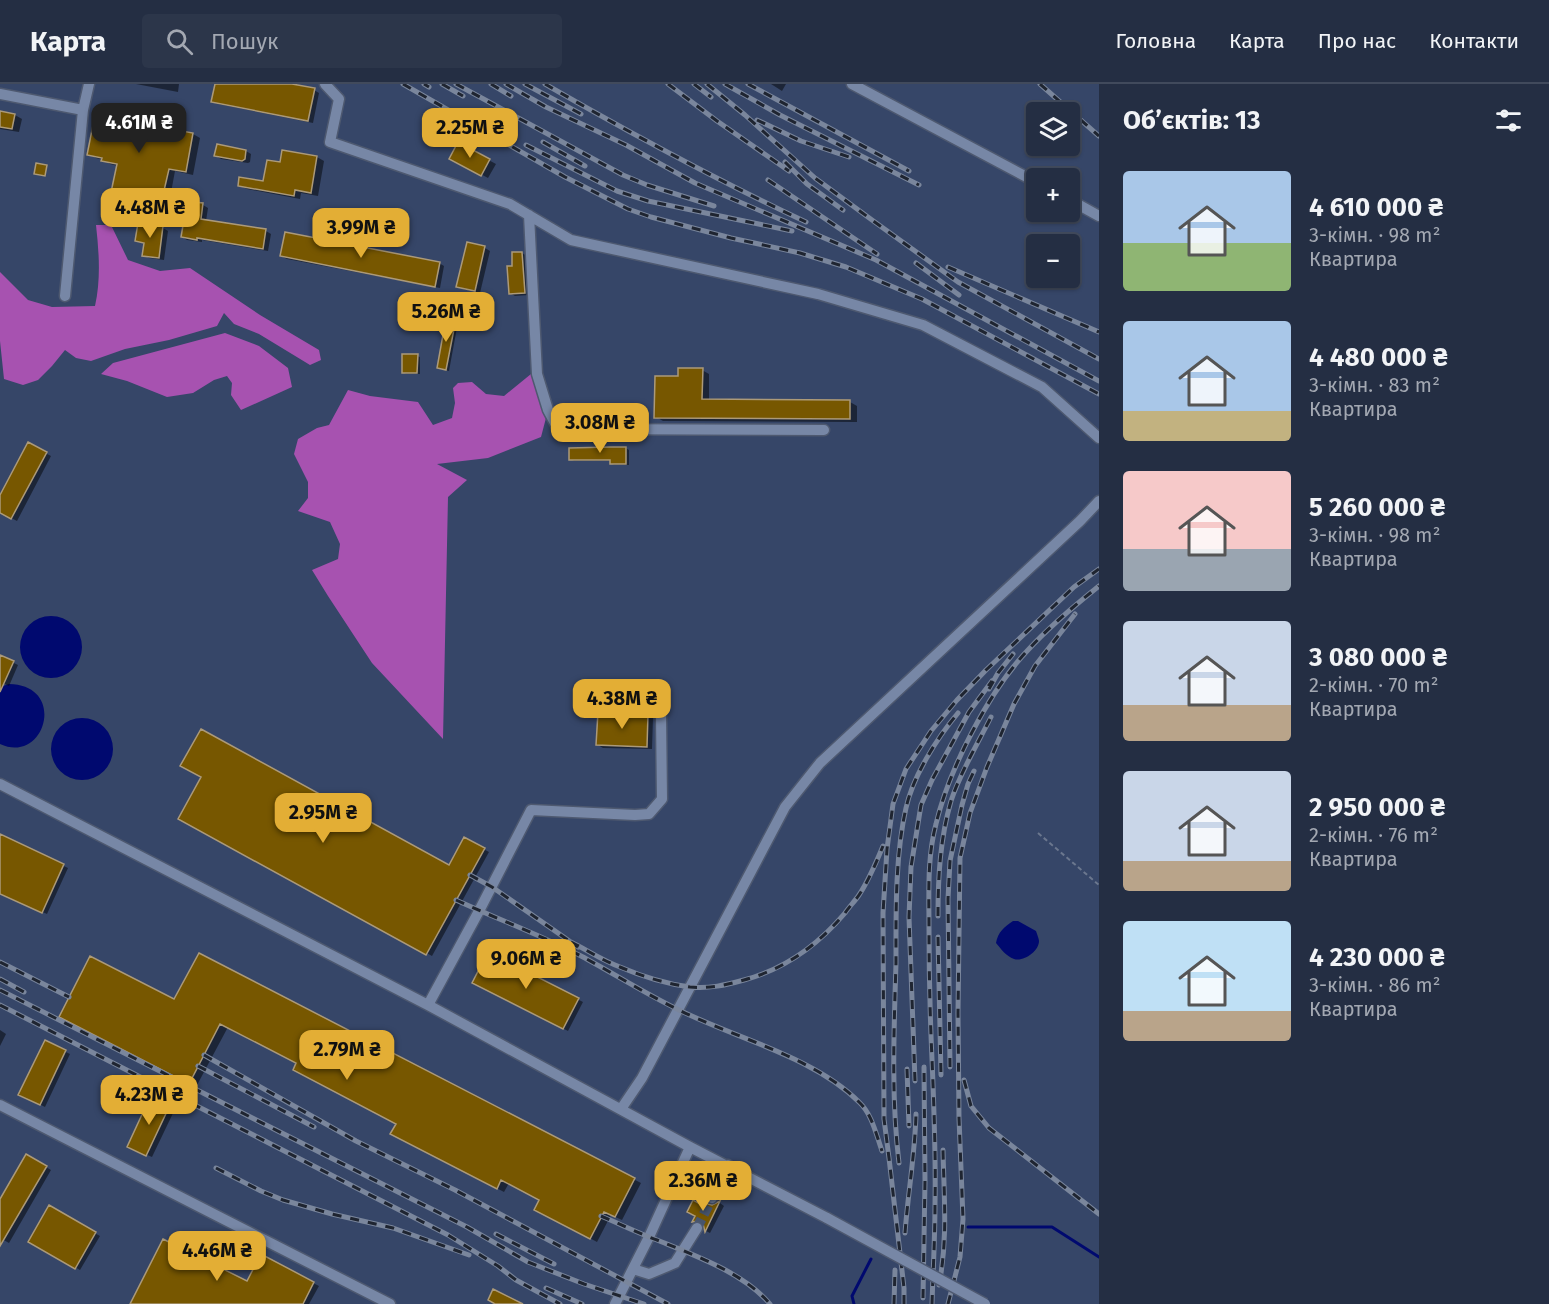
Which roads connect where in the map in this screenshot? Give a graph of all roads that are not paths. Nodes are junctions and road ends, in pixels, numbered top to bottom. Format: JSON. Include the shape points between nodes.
{"nodes":[{"id":1,"x":89,"y":84,"type":"edge"},
{"id":2,"x":325,"y":84,"type":"edge"},
{"id":3,"x":852,"y":84,"type":"edge"},
{"id":4,"x":0,"y":94,"type":"edge"},
{"id":5,"x":83,"y":110,"type":"junction"},
{"id":6,"x":1026,"y":177,"type":"edge"},
{"id":7,"x":1080,"y":206,"type":"edge"},
{"id":8,"x":529,"y":215,"type":"junction"},
{"id":9,"x":1099,"y":216,"type":"edge"},
{"id":10,"x":65,"y":296,"type":"dead end"},
{"id":11,"x":824,"y":430,"type":"dead end"},
{"id":12,"x":1099,"y":438,"type":"edge"},
{"id":13,"x":1099,"y":501,"type":"edge"},
{"id":14,"x":662,"y":716,"type":"dead end"},
{"id":15,"x":0,"y":784,"type":"edge"},
{"id":16,"x":428,"y":1005,"type":"junction"},
{"id":17,"x":0,"y":1105,"type":"edge"},
{"id":18,"x":621,"y":1109,"type":"junction"},
{"id":19,"x":690,"y":1147,"type":"junction"},
{"id":20,"x":728,"y":1165,"type":"junction"},
{"id":21,"x":712,"y":1198,"type":"tunnel mouth"},
{"id":22,"x":697,"y":1228,"type":"tunnel mouth"},
{"id":23,"x":633,"y":1269,"type":"junction"},
{"id":24,"x":390,"y":1304,"type":"edge"},
{"id":25,"x":615,"y":1304,"type":"edge"},
{"id":26,"x":985,"y":1304,"type":"edge"}],
"edges":[{"from":1,"to":5,"type":"street"},
{"from":2,"to":8,"type":"street","via":[[339,99],[330,142],[510,204]]},
{"from":3,"to":6,"type":"street"},
{"from":4,"to":5,"type":"street"},
{"from":5,"to":10,"type":"street"},
{"from":7,"to":9,"type":"street"},
{"from":8,"to":11,"type":"street","via":[[537,374],[558,429]]},
{"from":8,"to":12,"type":"street","via":[[571,240],[818,294],[923,326],[1042,387]]},
{"from":13,"to":18,"type":"street","via":[[820,763],[785,807],[642,1078]]},
{"from":14,"to":16,"type":"street","via":[[663,799],[648,814],[531,810]]},
{"from":15,"to":16,"type":"street"},
{"from":16,"to":18,"type":"street"},
{"from":17,"to":24,"type":"street"},
{"from":18,"to":19,"type":"street"},
{"from":19,"to":20,"type":"street"},
{"from":19,"to":23,"type":"street"},
{"from":20,"to":21,"type":"street"},
{"from":20,"to":26,"type":"street","bridge":true},
{"from":22,"to":23,"type":"street","via":[[675,1263],[650,1274]]},
{"from":23,"to":25,"type":"street"}]}
